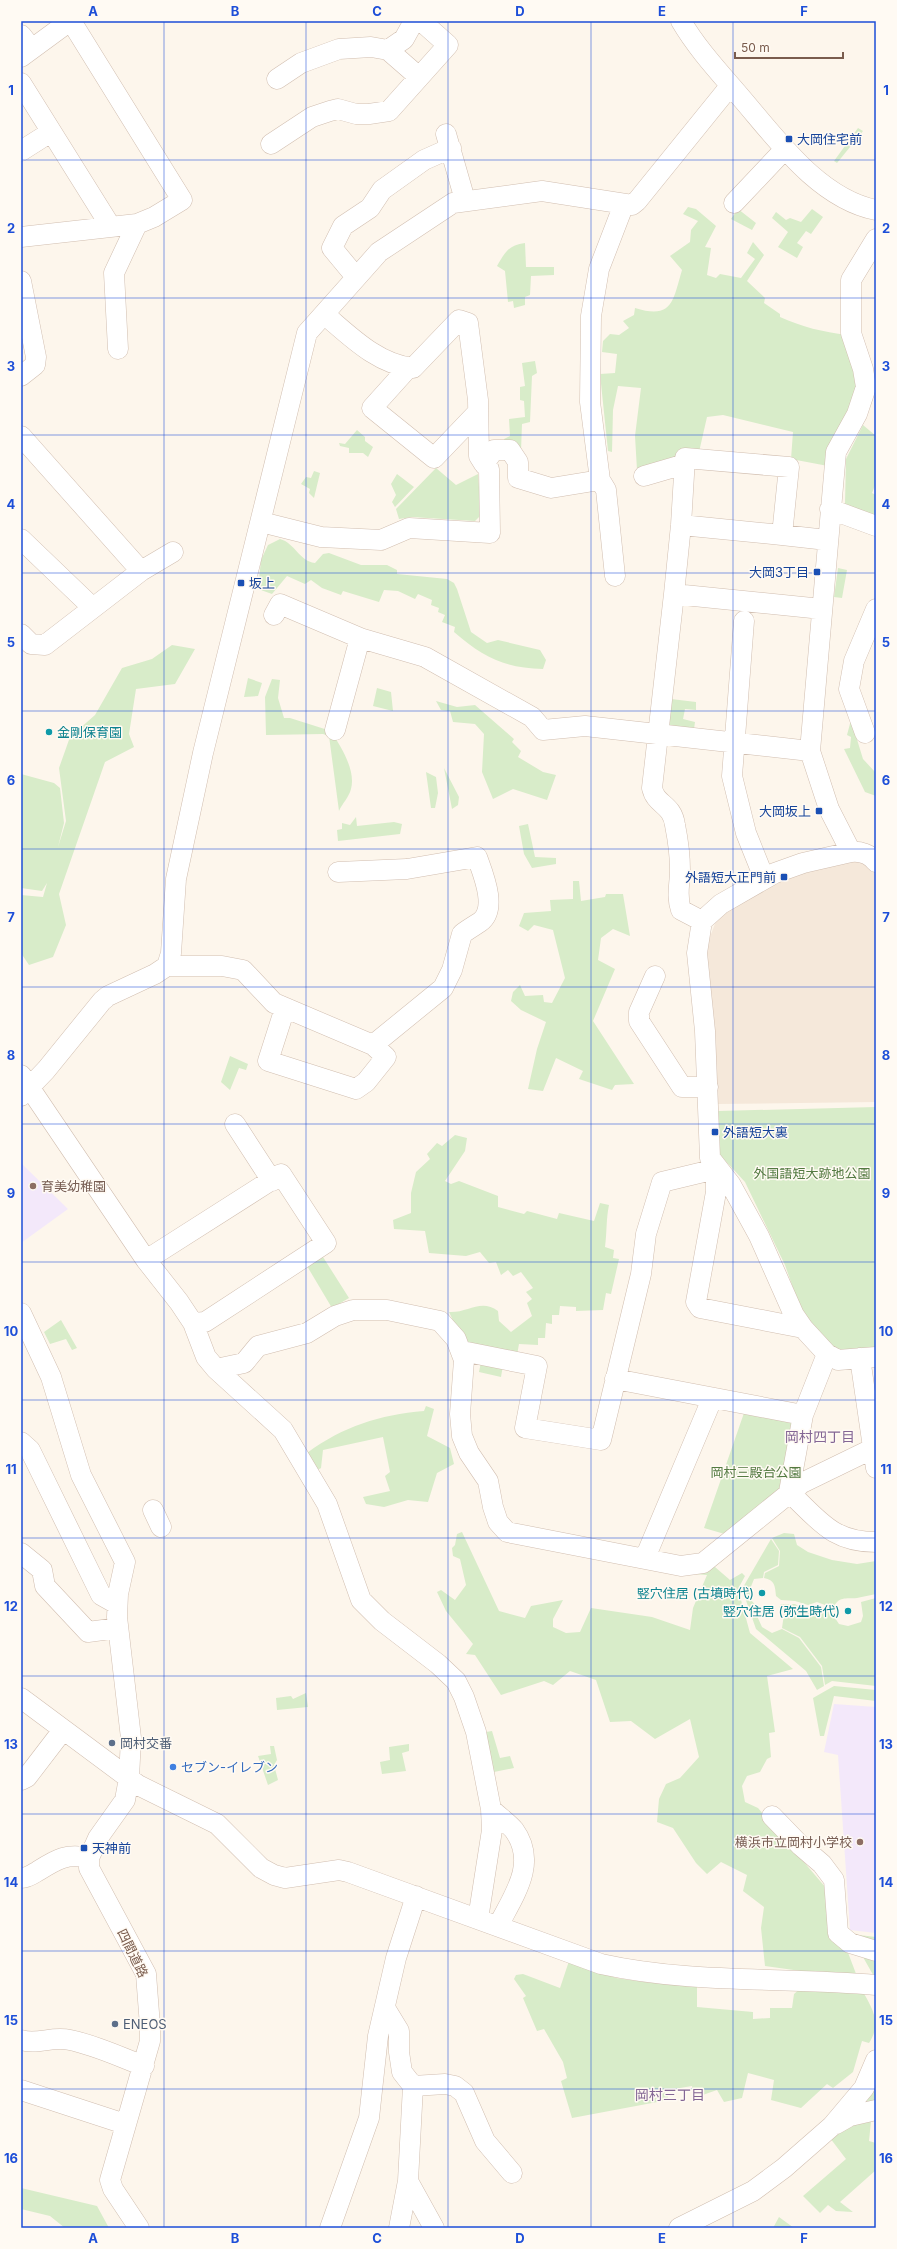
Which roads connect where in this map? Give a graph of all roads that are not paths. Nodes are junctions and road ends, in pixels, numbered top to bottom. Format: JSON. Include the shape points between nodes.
{"nodes":[{"id":1,"x":71,"y":21,"type":"edge"},
{"id":2,"x":414,"y":21,"type":"edge"},
{"id":3,"x":421,"y":21,"type":"edge"},
{"id":4,"x":681,"y":21,"type":"edge"},
{"id":5,"x":25,"y":47,"type":"edge"},
{"id":6,"x":388,"y":50,"type":"junction"},
{"id":7,"x":419,"y":77,"type":"junction"},
{"id":8,"x":277,"y":79,"type":"dead end"},
{"id":9,"x":21,"y":83,"type":"edge"},
{"id":10,"x":730,"y":86,"type":"junction"},
{"id":11,"x":51,"y":132,"type":"junction"},
{"id":12,"x":271,"y":144,"type":"dead end"},
{"id":13,"x":785,"y":149,"type":"junction"},
{"id":14,"x":21,"y":151,"type":"edge"},
{"id":15,"x":465,"y":200,"type":"junction"},
{"id":16,"x":734,"y":203,"type":"dead end"},
{"id":17,"x":624,"y":204,"type":"junction"},
{"id":18,"x":876,"y":210,"type":"edge"},
{"id":19,"x":136,"y":224,"type":"junction"},
{"id":20,"x":111,"y":227,"type":"junction"},
{"id":21,"x":21,"y":237,"type":"edge"},
{"id":22,"x":876,"y":239,"type":"edge"},
{"id":23,"x":356,"y":276,"type":"junction"},
{"id":24,"x":21,"y":281,"type":"edge"},
{"id":25,"x":324,"y":314,"type":"junction"},
{"id":26,"x":118,"y":349,"type":"dead end"},
{"id":27,"x":408,"y":368,"type":"junction"},
{"id":28,"x":21,"y":376,"type":"edge"},
{"id":29,"x":478,"y":412,"type":"junction"},
{"id":30,"x":21,"y":436,"type":"edge"},
{"id":31,"x":484,"y":464,"type":"junction"},
{"id":32,"x":685,"y":464,"type":"junction"},
{"id":33,"x":644,"y":476,"type":"dead end"},
{"id":34,"x":600,"y":480,"type":"junction"},
{"id":35,"x":830,"y":509,"type":"junction"},
{"id":36,"x":260,"y":522,"type":"junction"},
{"id":37,"x":681,"y":524,"type":"junction"},
{"id":38,"x":876,"y":526,"type":"edge"},
{"id":39,"x":782,"y":535,"type":"junction"},
{"id":40,"x":21,"y":539,"type":"edge"},
{"id":41,"x":827,"y":540,"type":"junction"},
{"id":42,"x":173,"y":552,"type":"dead end"},
{"id":43,"x":141,"y":571,"type":"junction"},
{"id":44,"x":616,"y":576,"type":"dead end"},
{"id":45,"x":674,"y":594,"type":"junction"},
{"id":46,"x":92,"y":608,"type":"junction"},
{"id":47,"x":822,"y":610,"type":"junction"},
{"id":48,"x":876,"y":611,"type":"edge"},
{"id":49,"x":274,"y":615,"type":"dead end"},
{"id":50,"x":744,"y":621,"type":"dead end"},
{"id":51,"x":21,"y":634,"type":"edge"},
{"id":52,"x":360,"y":638,"type":"junction"},
{"id":53,"x":335,"y":730,"type":"dead end"},
{"id":54,"x":865,"y":733,"type":"dead end"},
{"id":55,"x":659,"y":734,"type":"junction"},
{"id":56,"x":734,"y":743,"type":"junction"},
{"id":57,"x":810,"y":751,"type":"junction"},
{"id":58,"x":851,"y":852,"type":"junction"},
{"id":59,"x":876,"y":862,"type":"edge"},
{"id":60,"x":338,"y":872,"type":"dead end"},
{"id":61,"x":764,"y":878,"type":"junction"},
{"id":62,"x":702,"y":921,"type":"junction"},
{"id":63,"x":167,"y":966,"type":"junction"},
{"id":64,"x":655,"y":976,"type":"dead end"},
{"id":65,"x":284,"y":1008,"type":"junction"},
{"id":66,"x":373,"y":1045,"type":"junction"},
{"id":67,"x":24,"y":1086,"type":"edge"},
{"id":68,"x":708,"y":1087,"type":"junction"},
{"id":69,"x":235,"y":1124,"type":"dead end"},
{"id":70,"x":716,"y":1169,"type":"junction"},
{"id":71,"x":272,"y":1181,"type":"junction"},
{"id":72,"x":146,"y":1260,"type":"junction"},
{"id":73,"x":21,"y":1313,"type":"edge"},
{"id":74,"x":193,"y":1323,"type":"junction"},
{"id":75,"x":803,"y":1328,"type":"junction"},
{"id":76,"x":462,"y":1351,"type":"junction"},
{"id":77,"x":827,"y":1354,"type":"junction"},
{"id":78,"x":868,"y":1357,"type":"edge"},
{"id":79,"x":216,"y":1369,"type":"junction"},
{"id":80,"x":615,"y":1380,"type":"junction"},
{"id":81,"x":712,"y":1399,"type":"junction"},
{"id":82,"x":803,"y":1415,"type":"junction"},
{"id":83,"x":21,"y":1442,"type":"edge"},
{"id":84,"x":875,"y":1448,"type":"edge"},
{"id":85,"x":876,"y":1468,"type":"edge"},
{"id":86,"x":789,"y":1492,"type":"junction"},
{"id":87,"x":876,"y":1542,"type":"edge"},
{"id":88,"x":21,"y":1553,"type":"edge"},
{"id":89,"x":645,"y":1558,"type":"junction"},
{"id":90,"x":118,"y":1604,"type":"junction"},
{"id":91,"x":118,"y":1628,"type":"junction"},
{"id":92,"x":21,"y":1698,"type":"edge"},
{"id":93,"x":63,"y":1730,"type":"junction"},
{"id":94,"x":129,"y":1778,"type":"junction"},
{"id":95,"x":21,"y":1780,"type":"edge"},
{"id":96,"x":491,"y":1809,"type":"junction"},
{"id":97,"x":772,"y":1816,"type":"dead end"},
{"id":98,"x":89,"y":1858,"type":"junction"},
{"id":99,"x":21,"y":1878,"type":"edge"},
{"id":100,"x":416,"y":1896,"type":"junction"},
{"id":101,"x":478,"y":1919,"type":"junction"},
{"id":102,"x":498,"y":1926,"type":"junction"},
{"id":103,"x":876,"y":1951,"type":"edge"},
{"id":104,"x":876,"y":1985,"type":"edge"},
{"id":105,"x":385,"y":2008,"type":"junction"},
{"id":106,"x":21,"y":2040,"type":"edge"},
{"id":107,"x":876,"y":2060,"type":"edge"},
{"id":108,"x":144,"y":2066,"type":"junction"},
{"id":109,"x":413,"y":2086,"type":"junction"},
{"id":110,"x":21,"y":2090,"type":"edge"},
{"id":111,"x":876,"y":2110,"type":"edge"},
{"id":112,"x":125,"y":2124,"type":"junction"},
{"id":113,"x":832,"y":2126,"type":"junction"},
{"id":114,"x":512,"y":2173,"type":"dead end"},
{"id":115,"x":408,"y":2181,"type":"junction"},
{"id":116,"x":139,"y":2228,"type":"edge"},
{"id":117,"x":330,"y":2228,"type":"edge"},
{"id":118,"x":399,"y":2228,"type":"edge"},
{"id":119,"x":434,"y":2228,"type":"edge"},
{"id":120,"x":679,"y":2228,"type":"edge"}],
"edges":[{"from":1,"to":5,"type":"street"},
{"from":1,"to":19,"type":"street","via":[[182,200],[154,217]]},
{"from":2,"to":6,"type":"street","via":[[404,39]]},
{"from":3,"to":7,"type":"street","via":[[448,45]]},
{"from":4,"to":10,"type":"street","via":[[691,38]]},
{"from":6,"to":7,"type":"street"},
{"from":6,"to":8,"type":"street","via":[[339,49],[301,63]]},
{"from":7,"to":12,"type":"street","via":[[389,110],[369,114],[356,114],[338,109],[330,111],[312,117]]},
{"from":9,"to":11,"type":"street"},
{"from":10,"to":13,"type":"street"},
{"from":10,"to":17,"type":"street","via":[[637,201],[632,205]]},
{"from":11,"to":14,"type":"street"},
{"from":11,"to":20,"type":"street"},
{"from":13,"to":16,"type":"street"},
{"from":13,"to":18,"type":"street","via":[[824,186],[860,207]]},
{"from":15,"to":17,"type":"street","via":[[542,191]]},
{"from":15,"to":23,"type":"street","via":[[454,203],[379,252]]},
{"from":15,"to":23,"type":"street","via":[[449,141],[382,190],[370,208],[343,226],[332,248]]},
{"from":17,"to":34,"type":"street","via":[[599,269],[591,316],[590,402]]},
{"from":19,"to":20,"type":"street"},
{"from":19,"to":26,"type":"street","via":[[114,273]]},
{"from":20,"to":21,"type":"street"},
{"from":22,"to":35,"type":"street","via":[[851,280],[850,333],[863,369],[866,387],[857,414],[836,452]]},
{"from":23,"to":25,"type":"street"},
{"from":24,"to":28,"type":"street","via":[[36,357],[35,365]]},
{"from":25,"to":27,"type":"street","via":[[366,350]]},
{"from":25,"to":36,"type":"street","via":[[307,333]]},
{"from":27,"to":29,"type":"street","via":[[414,368],[459,320],[468,323]]},
{"from":27,"to":29,"type":"street","via":[[372,408],[434,458]]},
{"from":29,"to":31,"type":"street","via":[[479,456]]},
{"from":30,"to":43,"type":"street"},
{"from":31,"to":34,"type":"street","via":[[494,450],[510,450],[518,462],[518,478],[551,488]]},
{"from":31,"to":36,"type":"street","via":[[489,469],[490,533],[409,528],[381,540],[321,537]]},
{"from":32,"to":33,"type":"street"},
{"from":32,"to":37,"type":"street"},
{"from":32,"to":39,"type":"street","via":[[685,458],[789,467]]},
{"from":34,"to":44,"type":"street","via":[[606,490]]},
{"from":35,"to":38,"type":"street"},
{"from":35,"to":41,"type":"street"},
{"from":36,"to":63,"type":"street","via":[[203,753],[176,879],[171,953]]},
{"from":37,"to":39,"type":"street"},
{"from":37,"to":45,"type":"street"},
{"from":39,"to":41,"type":"street"},
{"from":40,"to":46,"type":"street"},
{"from":41,"to":47,"type":"street"},
{"from":42,"to":43,"type":"street"},
{"from":43,"to":46,"type":"street"},
{"from":45,"to":47,"type":"street"},
{"from":45,"to":55,"type":"street"},
{"from":46,"to":51,"type":"street","via":[[45,645],[31,644]]},
{"from":47,"to":57,"type":"street"},
{"from":48,"to":54,"type":"street","via":[[854,661],[849,689]]},
{"from":49,"to":52,"type":"street","via":[[280,604]]},
{"from":50,"to":56,"type":"street"},
{"from":52,"to":53,"type":"street"},
{"from":52,"to":55,"type":"street","via":[[426,657],[532,717],[543,730],[585,726]]},
{"from":55,"to":56,"type":"street"},
{"from":55,"to":62,"type":"street","via":[[652,788],[654,797],[672,811],[680,858],[678,900],[681,910]]},
{"from":56,"to":57,"type":"street"},
{"from":56,"to":61,"type":"street","via":[[732,776],[746,833]]},
{"from":57,"to":58,"type":"street","via":[[829,809]]},
{"from":58,"to":59,"type":"street","via":[[857,851],[872,857]]},
{"from":58,"to":61,"type":"street","via":[[803,863]]},
{"from":60,"to":66,"type":"street","via":[[407,869],[477,858],[489,897],[486,915],[462,934],[452,970],[443,988]]},
{"from":61,"to":62,"type":"street","via":[[721,904]]},
{"from":62,"to":68,"type":"street","via":[[697,953]]},
{"from":63,"to":65,"type":"street","via":[[222,966],[243,970],[274,1003]]},
{"from":63,"to":67,"type":"street","via":[[102,1001],[46,1070]]},
{"from":64,"to":68,"type":"street","via":[[639,1012],[639,1021],[682,1087]]},
{"from":65,"to":66,"type":"street"},
{"from":65,"to":66,"type":"street","via":[[268,1061],[356,1089],[366,1082],[386,1057]]},
{"from":67,"to":72,"type":"street"},
{"from":68,"to":70,"type":"street","via":[[710,1158]]},
{"from":69,"to":71,"type":"street"},
{"from":70,"to":75,"type":"street","via":[[731,1185],[759,1236],[794,1315]]},
{"from":70,"to":75,"type":"street","via":[[716,1192],[696,1302],[700,1308]]},
{"from":70,"to":80,"type":"street","via":[[662,1182],[646,1234],[641,1274]]},
{"from":71,"to":72,"type":"street"},
{"from":71,"to":74,"type":"street","via":[[281,1174],[326,1243],[205,1322]]},
{"from":72,"to":74,"type":"street"},
{"from":73,"to":90,"type":"street","via":[[51,1377],[81,1476],[125,1562]]},
{"from":74,"to":79,"type":"street","via":[[206,1356]]},
{"from":75,"to":77,"type":"street"},
{"from":76,"to":79,"type":"street","via":[[456,1339],[440,1321],[387,1310],[353,1310],[335,1316],[307,1333],[258,1346],[244,1363]]},
{"from":76,"to":80,"type":"street","via":[[537,1366],[525,1428],[601,1440]]},
{"from":76,"to":89,"type":"street","via":[[462,1436],[469,1453],[488,1481],[498,1522],[507,1532]]},
{"from":77,"to":78,"type":"street","via":[[838,1360]]},
{"from":77,"to":82,"type":"street"},
{"from":78,"to":84,"type":"street"},
{"from":79,"to":96,"type":"street","via":[[283,1430],[327,1504],[361,1600],[382,1621],[456,1681],[476,1732]]},
{"from":80,"to":81,"type":"street"},
{"from":81,"to":82,"type":"street"},
{"from":81,"to":89,"type":"street"},
{"from":82,"to":86,"type":"street"},
{"from":83,"to":90,"type":"street","via":[[30,1450],[101,1595]]},
{"from":84,"to":85,"type":"street"},
{"from":84,"to":86,"type":"street","via":[[802,1483]]},
{"from":86,"to":87,"type":"street","via":[[835,1534],[857,1542]]},
{"from":86,"to":89,"type":"street","via":[[703,1563],[681,1566]]},
{"from":88,"to":91,"type":"street","via":[[42,1570],[44,1586],[88,1632]]},
{"from":90,"to":91,"type":"street"},
{"from":91,"to":94,"type":"street","via":[[131,1738]]},
{"from":92,"to":93,"type":"street"},
{"from":93,"to":94,"type":"street"},
{"from":93,"to":95,"type":"street","via":[[27,1777]]},
{"from":94,"to":98,"type":"street","via":[[125,1800],[98,1838]]},
{"from":94,"to":100,"type":"street","via":[[217,1824],[261,1868],[274,1875],[285,1878],[339,1870]]},
{"from":96,"to":101,"type":"street","via":[[492,1830]]},
{"from":96,"to":102,"type":"street","via":[[514,1830],[524,1852],[525,1870]]},
{"from":97,"to":103,"type":"street","via":[[822,1864],[834,1880],[838,1933],[850,1943]]},
{"from":98,"to":99,"type":"street","via":[[66,1856],[29,1877]]},
{"from":98,"to":108,"type":"street","name":"四間道路","via":[[89,1868],[146,1974],[150,2041]]},
{"from":100,"to":101,"type":"street"},
{"from":100,"to":105,"type":"street","via":[[396,1958]]},
{"from":101,"to":102,"type":"street"},
{"from":102,"to":104,"type":"street","via":[[602,1964],[636,1972]]},
{"from":105,"to":109,"type":"street","via":[[399,2031],[402,2072]]},
{"from":105,"to":117,"type":"street","via":[[378,2036],[369,2118]]},
{"from":106,"to":108,"type":"street","via":[[31,2043],[48,2038],[69,2040]]},
{"from":107,"to":113,"type":"street","via":[[864,2088]]},
{"from":108,"to":112,"type":"street","name":"四間道路"},
{"from":109,"to":114,"type":"street","via":[[445,2084],[455,2086],[464,2093],[485,2141]]},
{"from":109,"to":115,"type":"street"},
{"from":110,"to":112,"type":"street"},
{"from":111,"to":113,"type":"street","via":[[850,2116]]},
{"from":112,"to":116,"type":"street","name":"四間道路","via":[[110,2180],[113,2189]]},
{"from":113,"to":120,"type":"street","via":[[753,2191]]},
{"from":115,"to":118,"type":"street"},
{"from":115,"to":119,"type":"street"}]}
